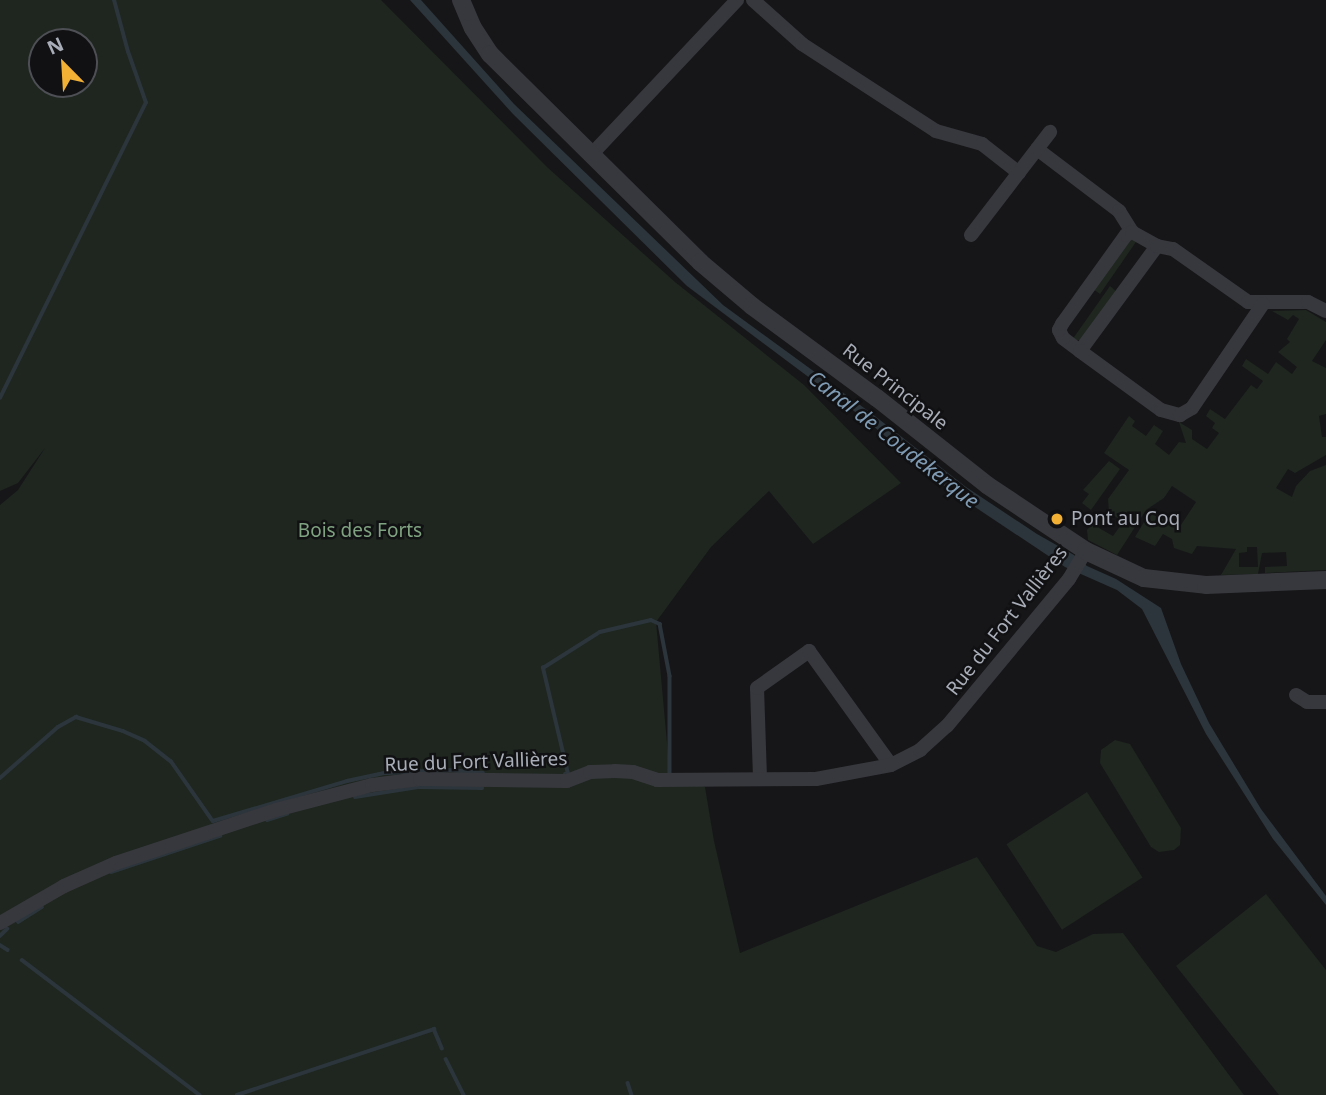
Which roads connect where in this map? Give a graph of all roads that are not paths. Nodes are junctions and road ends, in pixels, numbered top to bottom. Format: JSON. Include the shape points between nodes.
{"nodes":[{"id":1,"x":461,"y":0,"type":"edge"},
{"id":2,"x":471,"y":0,"type":"edge"},
{"id":3,"x":737,"y":0,"type":"edge"},
{"id":4,"x":753,"y":0,"type":"edge"},
{"id":5,"x":511,"y":73,"type":"junction"},
{"id":6,"x":1050,"y":132,"type":"dead end"},
{"id":7,"x":1037,"y":149,"type":"junction"},
{"id":8,"x":591,"y":155,"type":"junction"},
{"id":9,"x":1019,"y":173,"type":"junction"},
{"id":10,"x":1132,"y":232,"type":"junction"},
{"id":11,"x":971,"y":235,"type":"dead end"},
{"id":12,"x":1157,"y":246,"type":"junction"},
{"id":13,"x":1263,"y":304,"type":"junction"},
{"id":14,"x":1326,"y":311,"type":"edge"},
{"id":15,"x":1080,"y":351,"type":"junction"},
{"id":16,"x":1084,"y":554,"type":"junction"},
{"id":17,"x":1326,"y":580,"type":"edge"},
{"id":18,"x":1297,"y":695,"type":"dead end"},
{"id":19,"x":1326,"y":702,"type":"edge"},
{"id":20,"x":891,"y":765,"type":"junction"},
{"id":21,"x":760,"y":778,"type":"junction"},
{"id":22,"x":0,"y":923,"type":"edge"}],
"edges":[{"from":1,"to":5,"type":"street","name":"Rue Principale","via":[[486,48]]},
{"from":2,"to":5,"type":"street","name":"Rue Principale"},
{"from":3,"to":8,"type":"street"},
{"from":4,"to":9,"type":"street","via":[[797,41],[936,131],[986,146]]},
{"from":5,"to":8,"type":"street","name":"Rue Principale"},
{"from":6,"to":7,"type":"street"},
{"from":7,"to":9,"type":"street"},
{"from":7,"to":10,"type":"street","via":[[1119,211]]},
{"from":8,"to":16,"type":"street","name":"Rue Principale","via":[[743,299],[977,479]]},
{"from":9,"to":11,"type":"street"},
{"from":10,"to":12,"type":"street"},
{"from":10,"to":15,"type":"street","via":[[1060,327],[1063,338]]},
{"from":12,"to":13,"type":"street","via":[[1173,249],[1244,301]]},
{"from":12,"to":15,"type":"street"},
{"from":13,"to":14,"type":"street","via":[[1308,302]]},
{"from":13,"to":15,"type":"street","via":[[1192,408],[1180,415],[1161,410]]},
{"from":16,"to":17,"type":"street","name":"Rue Principale","via":[[1171,584]]},
{"from":16,"to":20,"type":"street","name":"Rue du Fort Vallières","via":[[1072,575],[947,726],[920,750]]},
{"from":18,"to":19,"type":"street","via":[[1307,702]]},
{"from":20,"to":21,"type":"street","name":"Rue du Fort Vallières","via":[[816,779]]},
{"from":20,"to":21,"type":"street","via":[[809,651],[757,688]]},
{"from":21,"to":22,"type":"street","name":"Rue du Fort Vallières","via":[[657,780],[633,772],[604,771],[567,781],[420,779],[363,787],[276,810],[116,863]]}]}
